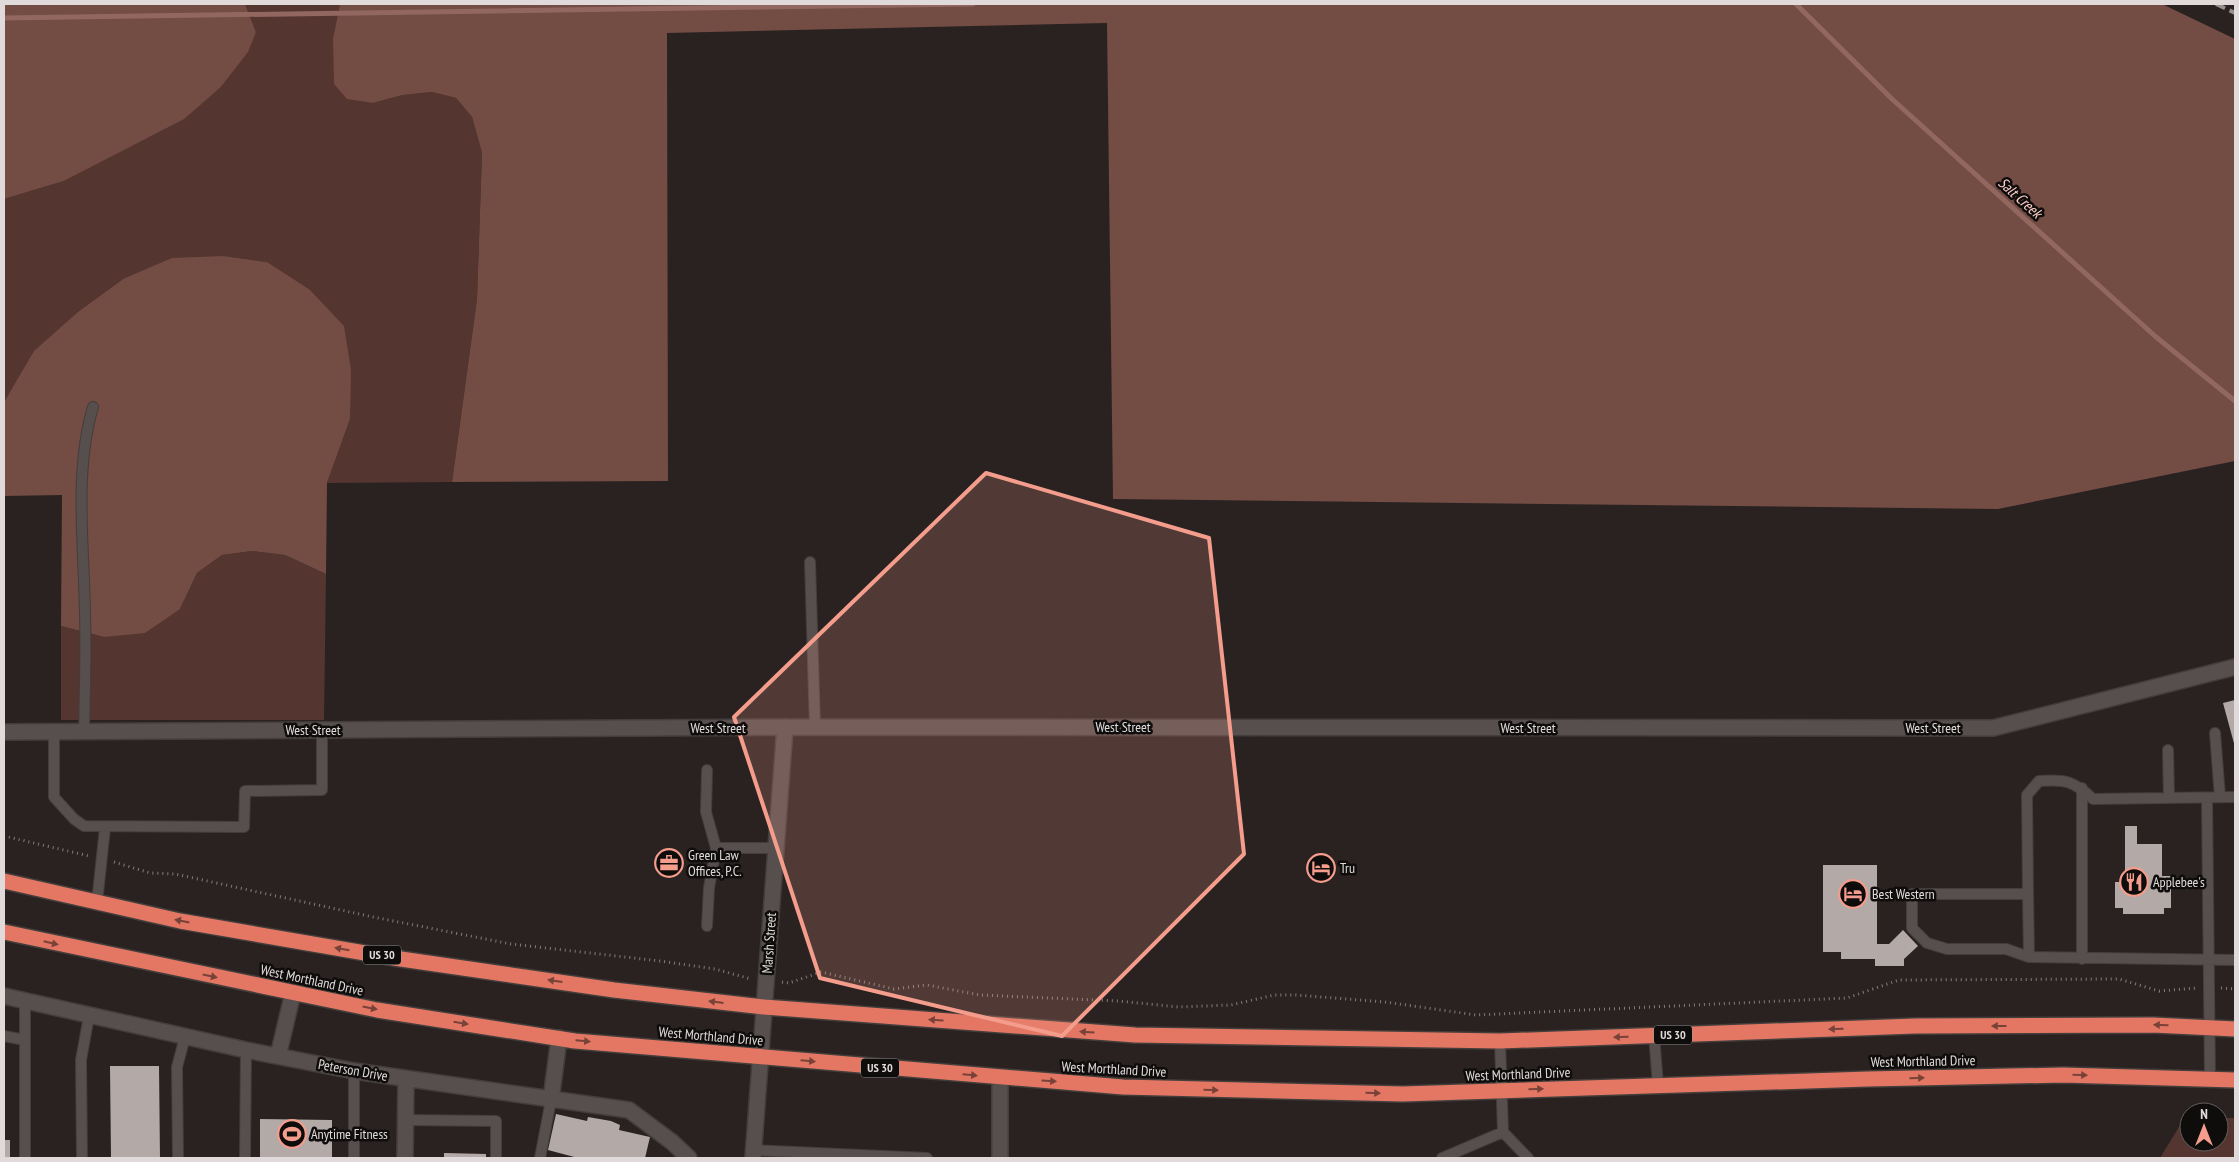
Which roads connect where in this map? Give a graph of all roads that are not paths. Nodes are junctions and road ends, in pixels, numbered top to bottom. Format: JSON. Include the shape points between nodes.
{"nodes":[{"id":1,"x":92,"y":407,"type":"dead end"},
{"id":2,"x":810,"y":562,"type":"dead end"},
{"id":3,"x":2235,"y":667,"type":"edge"},
{"id":4,"x":785,"y":727,"type":"junction"},
{"id":5,"x":815,"y":727,"type":"junction"},
{"id":6,"x":322,"y":730,"type":"junction"},
{"id":7,"x":4,"y":732,"type":"edge"},
{"id":8,"x":54,"y":732,"type":"junction"},
{"id":9,"x":84,"y":732,"type":"junction"},
{"id":10,"x":2215,"y":733,"type":"dead end"},
{"id":11,"x":2168,"y":750,"type":"dead end"},
{"id":12,"x":707,"y":770,"type":"dead end"},
{"id":13,"x":2082,"y":788,"type":"junction"},
{"id":14,"x":2235,"y":797,"type":"edge"},
{"id":15,"x":2169,"y":798,"type":"junction"},
{"id":16,"x":2207,"y":798,"type":"junction"},
{"id":17,"x":2220,"y":798,"type":"junction"},
{"id":18,"x":105,"y":828,"type":"junction"},
{"id":19,"x":716,"y":848,"type":"junction"},
{"id":20,"x":776,"y":848,"type":"junction"},
{"id":21,"x":4,"y":882,"type":"edge"},
{"id":22,"x":2028,"y":894,"type":"junction"},
{"id":23,"x":97,"y":902,"type":"junction"},
{"id":24,"x":707,"y":926,"type":"dead end"},
{"id":25,"x":4,"y":932,"type":"edge"},
{"id":26,"x":2029,"y":957,"type":"junction"},
{"id":27,"x":2082,"y":959,"type":"junction"},
{"id":28,"x":2209,"y":960,"type":"junction"},
{"id":29,"x":2235,"y":960,"type":"edge"},
{"id":30,"x":292,"y":993,"type":"junction"},
{"id":31,"x":4,"y":996,"type":"edge"},
{"id":32,"x":25,"y":1001,"type":"junction"},
{"id":33,"x":764,"y":1007,"type":"junction"},
{"id":34,"x":89,"y":1016,"type":"junction"},
{"id":35,"x":2210,"y":1028,"type":"junction"},
{"id":36,"x":2235,"y":1029,"type":"edge"},
{"id":37,"x":1654,"y":1035,"type":"junction"},
{"id":38,"x":4,"y":1036,"type":"edge"},
{"id":39,"x":185,"y":1037,"type":"junction"},
{"id":40,"x":559,"y":1038,"type":"junction"},
{"id":41,"x":25,"y":1040,"type":"junction"},
{"id":42,"x":1500,"y":1041,"type":"junction"},
{"id":43,"x":246,"y":1050,"type":"junction"},
{"id":44,"x":278,"y":1056,"type":"junction"},
{"id":45,"x":760,"y":1057,"type":"junction"},
{"id":46,"x":354,"y":1071,"type":"junction"},
{"id":47,"x":1000,"y":1078,"type":"junction"},
{"id":48,"x":406,"y":1079,"type":"junction"},
{"id":49,"x":2210,"y":1079,"type":"junction"},
{"id":50,"x":2235,"y":1080,"type":"edge"},
{"id":51,"x":1658,"y":1085,"type":"junction"},
{"id":52,"x":1503,"y":1090,"type":"junction"},
{"id":53,"x":551,"y":1100,"type":"junction"},
{"id":54,"x":406,"y":1120,"type":"junction"},
{"id":55,"x":1504,"y":1132,"type":"junction"},
{"id":56,"x":753,"y":1154,"type":"edge"},
{"id":57,"x":25,"y":1158,"type":"edge"},
{"id":58,"x":82,"y":1158,"type":"edge"},
{"id":59,"x":178,"y":1158,"type":"edge"},
{"id":60,"x":246,"y":1158,"type":"edge"},
{"id":61,"x":354,"y":1158,"type":"edge"},
{"id":62,"x":405,"y":1158,"type":"edge"},
{"id":63,"x":496,"y":1158,"type":"edge"},
{"id":64,"x":540,"y":1158,"type":"edge"},
{"id":65,"x":689,"y":1158,"type":"edge"},
{"id":66,"x":927,"y":1158,"type":"edge"},
{"id":67,"x":1000,"y":1158,"type":"edge"},
{"id":68,"x":1442,"y":1158,"type":"edge"},
{"id":69,"x":1528,"y":1158,"type":"edge"}],
"edges":[{"from":1,"to":9,"type":"lane","via":[[86,431],[81,551],[85,611]]},
{"from":2,"to":5,"type":"lane"},
{"from":3,"to":5,"type":"street","name":"West Street","via":[[1993,728]]},
{"from":4,"to":5,"type":"street","name":"West Street"},
{"from":4,"to":6,"type":"street","name":"West Street"},
{"from":4,"to":20,"type":"street","name":"Marsh Street"},
{"from":6,"to":9,"type":"street","name":"West Street"},
{"from":6,"to":18,"type":"lane","via":[[322,790],[245,792],[244,827]]},
{"from":7,"to":8,"type":"street","name":"West Street"},
{"from":8,"to":9,"type":"street","name":"West Street"},
{"from":8,"to":18,"type":"lane","via":[[54,797],[84,826]]},
{"from":10,"to":17,"type":"lane"},
{"from":11,"to":15,"type":"lane"},
{"from":12,"to":19,"type":"lane","via":[[706,812]]},
{"from":13,"to":15,"type":"lane","via":[[2093,800]]},
{"from":13,"to":22,"type":"lane","via":[[2063,779],[2039,781],[2026,795]]},
{"from":13,"to":27,"type":"lane"},
{"from":14,"to":17,"type":"lane"},
{"from":15,"to":16,"type":"lane"},
{"from":16,"to":17,"type":"lane"},
{"from":16,"to":28,"type":"lane"},
{"from":18,"to":23,"type":"lane"},
{"from":19,"to":20,"type":"lane"},
{"from":19,"to":24,"type":"lane"},
{"from":20,"to":33,"type":"street","name":"Marsh Street"},
{"from":21,"to":23,"type":"highway","number":"US 30"},
{"from":22,"to":26,"type":"lane"},
{"from":22,"to":26,"type":"lane","via":[[1912,894],[1912,928],[1927,943],[1947,949],[2006,949]]},
{"from":33,"to":23,"type":"highway","number":"US 30","one_way":true,"via":[[614,990],[394,958],[180,921]]},
{"from":25,"to":30,"type":"highway","name":"West Morthland Drive","number":"US 30","one_way":true},
{"from":26,"to":27,"type":"lane"},
{"from":27,"to":28,"type":"lane"},
{"from":28,"to":29,"type":"lane"},
{"from":28,"to":35,"type":"lane"},
{"from":30,"to":40,"type":"highway","name":"West Morthland Drive","number":"US 30","one_way":true,"via":[[377,1010]]},
{"from":30,"to":44,"type":"street"},
{"from":31,"to":32,"type":"street","name":"Peterson Drive"},
{"from":32,"to":34,"type":"street","name":"Peterson Drive"},
{"from":32,"to":41,"type":"lane"},
{"from":42,"to":33,"type":"highway","number":"US 30","one_way":true,"via":[[1135,1035]]},
{"from":33,"to":45,"type":"street","name":"Marsh Street"},
{"from":34,"to":39,"type":"street","name":"Peterson Drive"},
{"from":34,"to":58,"type":"lane","via":[[81,1060]]},
{"from":35,"to":36,"type":"highway","number":"US 30"},
{"from":35,"to":37,"type":"highway","number":"US 30","one_way":true,"via":[[2153,1025],[1915,1026]]},
{"from":35,"to":49,"type":"lane"},
{"from":37,"to":42,"type":"highway","number":"US 30","one_way":true},
{"from":37,"to":51,"type":"lane"},
{"from":38,"to":41,"type":"lane"},
{"from":39,"to":43,"type":"street","name":"Peterson Drive"},
{"from":39,"to":59,"type":"lane","via":[[177,1066]]},
{"from":40,"to":45,"type":"highway","name":"West Morthland Drive","number":"US 30","one_way":true},
{"from":40,"to":53,"type":"street"},
{"from":41,"to":57,"type":"lane"},
{"from":42,"to":52,"type":"lane"},
{"from":43,"to":44,"type":"street","name":"Peterson Drive"},
{"from":43,"to":60,"type":"lane"},
{"from":44,"to":46,"type":"street","name":"Peterson Drive"},
{"from":45,"to":47,"type":"highway","name":"West Morthland Drive","number":"US 30","one_way":true},
{"from":45,"to":56,"type":"street","name":"Marsh Street"},
{"from":46,"to":48,"type":"street","name":"Peterson Drive"},
{"from":46,"to":61,"type":"lane"},
{"from":47,"to":52,"type":"highway","name":"West Morthland Drive","number":"US 30","one_way":true,"via":[[1123,1087],[1254,1091],[1403,1094]]},
{"from":47,"to":67,"type":"street"},
{"from":48,"to":53,"type":"street","name":"Peterson Drive"},
{"from":48,"to":54,"type":"street"},
{"from":49,"to":50,"type":"highway","name":"West Morthland Drive","number":"US 30"},
{"from":51,"to":49,"type":"highway","name":"West Morthland Drive","number":"US 30","one_way":true,"via":[[2063,1075]]},
{"from":52,"to":51,"type":"highway","name":"West Morthland Drive","number":"US 30","one_way":true},
{"from":52,"to":55,"type":"lane"},
{"from":53,"to":64,"type":"lane"},
{"from":53,"to":65,"type":"street","name":"Peterson Drive","via":[[629,1110]]},
{"from":54,"to":62,"type":"street"},
{"from":54,"to":63,"type":"lane","via":[[496,1121]]},
{"from":55,"to":68,"type":"lane"},
{"from":55,"to":69,"type":"lane"},
{"from":56,"to":66,"type":"lane"}]}
